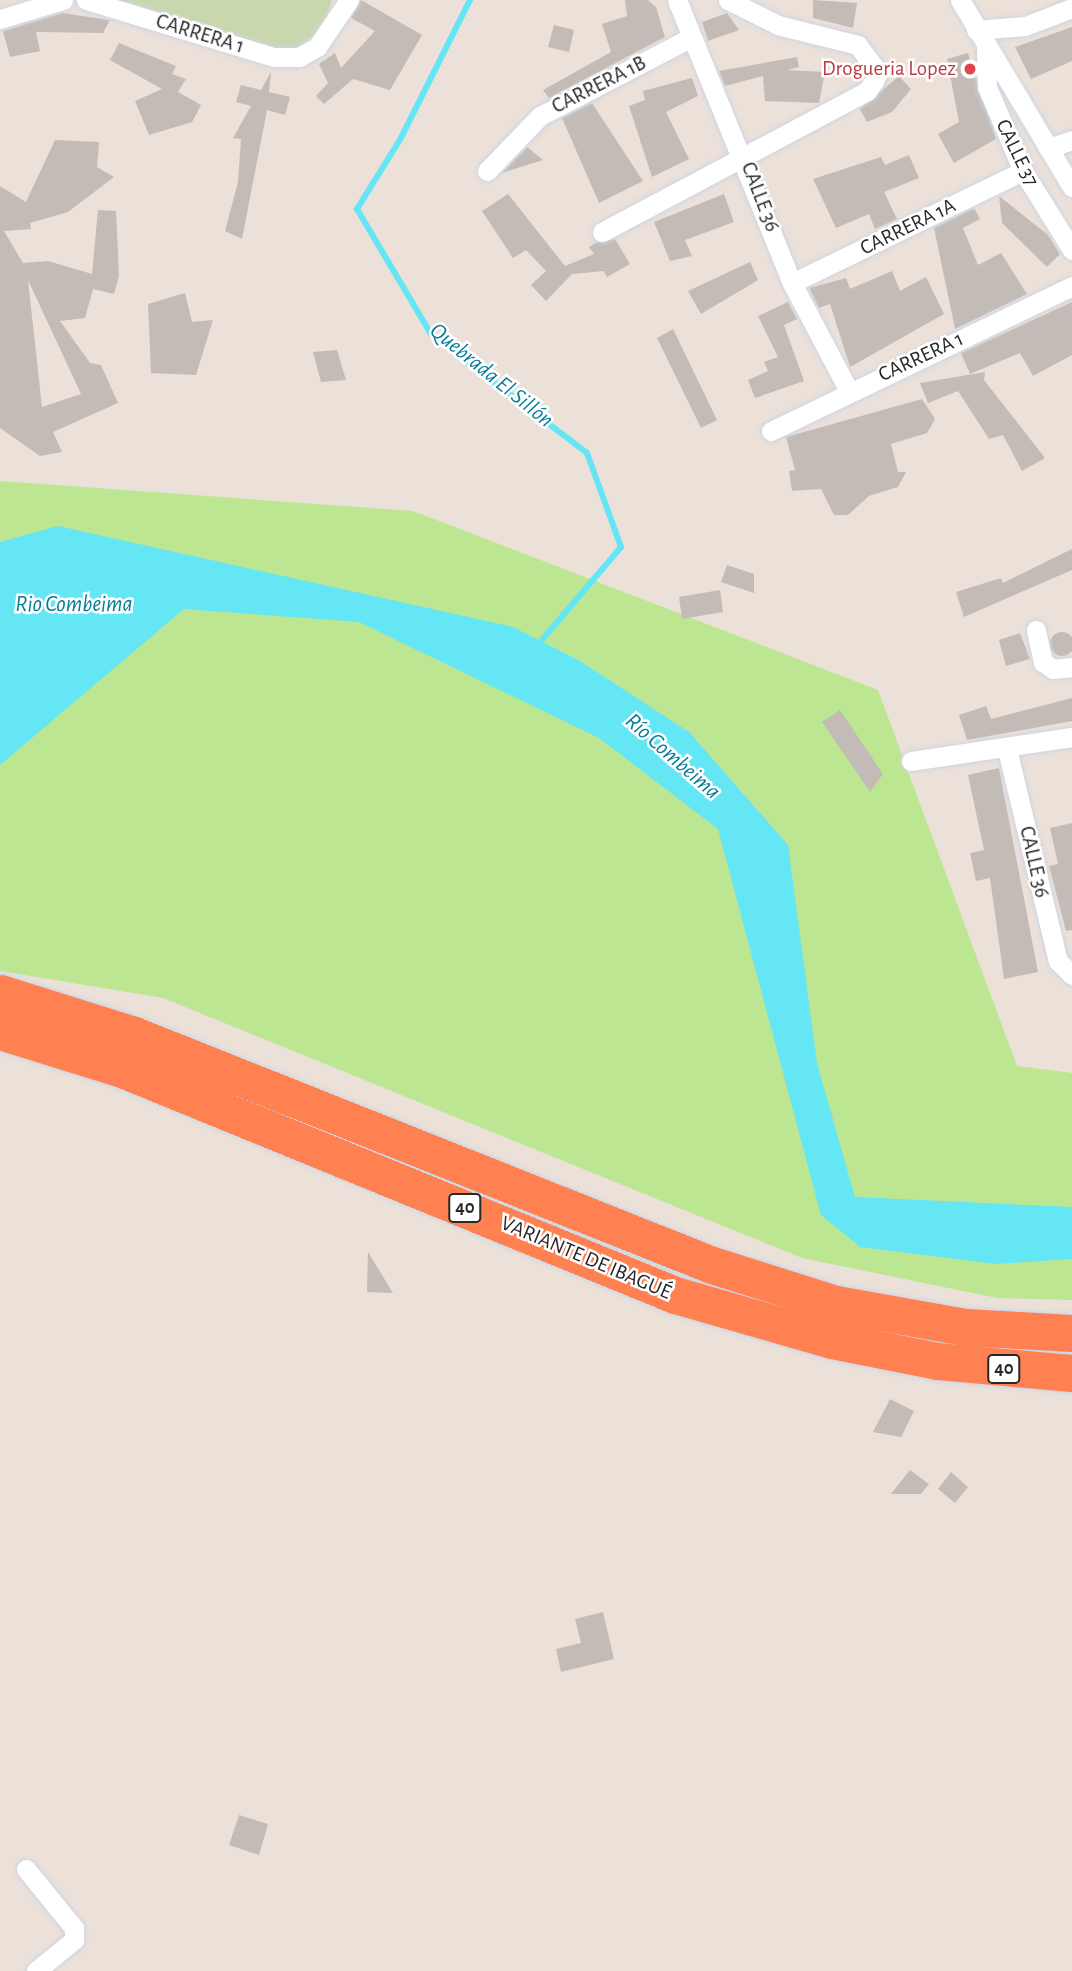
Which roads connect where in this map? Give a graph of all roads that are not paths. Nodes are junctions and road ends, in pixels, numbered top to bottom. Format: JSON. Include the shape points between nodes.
{"nodes":[{"id":1,"x":63,"y":0,"type":"edge"},
{"id":2,"x":86,"y":0,"type":"edge"},
{"id":3,"x":349,"y":0,"type":"edge"},
{"id":4,"x":677,"y":0,"type":"edge"},
{"id":5,"x":728,"y":0,"type":"edge"},
{"id":6,"x":960,"y":0,"type":"edge"},
{"id":7,"x":1072,"y":8,"type":"edge"},
{"id":8,"x":0,"y":19,"type":"edge"},
{"id":9,"x":981,"y":38,"type":"junction"},
{"id":10,"x":688,"y":39,"type":"junction"},
{"id":11,"x":1072,"y":140,"type":"edge"},
{"id":12,"x":1048,"y":148,"type":"junction"},
{"id":13,"x":745,"y":156,"type":"junction"},
{"id":14,"x":487,"y":171,"type":"dead end"},
{"id":15,"x":1023,"y":171,"type":"junction"},
{"id":16,"x":1072,"y":187,"type":"edge"},
{"id":17,"x":602,"y":232,"type":"dead end"},
{"id":18,"x":1072,"y":250,"type":"edge"},
{"id":19,"x":792,"y":283,"type":"junction"},
{"id":20,"x":1072,"y":286,"type":"edge"},
{"id":21,"x":849,"y":391,"type":"junction"},
{"id":22,"x":771,"y":431,"type":"dead end"},
{"id":23,"x":1036,"y":630,"type":"dead end"},
{"id":24,"x":1063,"y":668,"type":"edge"},
{"id":25,"x":1072,"y":737,"type":"edge"},
{"id":26,"x":1007,"y":749,"type":"junction"},
{"id":27,"x":911,"y":761,"type":"dead end"},
{"id":28,"x":1070,"y":974,"type":"edge"},
{"id":29,"x":0,"y":993,"type":"edge"},
{"id":30,"x":0,"y":1031,"type":"edge"},
{"id":31,"x":1072,"y":1333,"type":"edge"},
{"id":32,"x":1072,"y":1373,"type":"edge"},
{"id":33,"x":26,"y":1869,"type":"dead end"},
{"id":34,"x":36,"y":1971,"type":"edge"}],
"edges":[{"from":1,"to":8,"type":"street"},
{"from":2,"to":3,"type":"street","name":"CARRERA 1","via":[[274,57],[299,57],[317,47]]},
{"from":4,"to":10,"type":"street","name":"CALLE 36"},
{"from":5,"to":13,"type":"street","via":[[778,24],[858,45],[878,72],[867,91]]},
{"from":6,"to":9,"type":"street","name":"CALLE 37"},
{"from":7,"to":9,"type":"street"},
{"from":9,"to":12,"type":"street","name":"CALLE 37"},
{"from":9,"to":15,"type":"street","name":"CALLE 37","via":[[987,87]]},
{"from":10,"to":13,"type":"street","name":"CALLE 36"},
{"from":10,"to":14,"type":"street","name":"CARRERA 1B","via":[[540,116]]},
{"from":11,"to":12,"type":"street"},
{"from":12,"to":16,"type":"street","name":"CALLE 37"},
{"from":13,"to":17,"type":"street"},
{"from":13,"to":19,"type":"street","name":"CALLE 36"},
{"from":15,"to":18,"type":"street","name":"CALLE 37"},
{"from":15,"to":19,"type":"street","name":"CARRERA 1A"},
{"from":19,"to":21,"type":"street","name":"CALLE 36"},
{"from":20,"to":21,"type":"street","name":"CARRERA 1"},
{"from":21,"to":22,"type":"street","name":"CARRERA 1"},
{"from":23,"to":24,"type":"street","via":[[1043,662]]},
{"from":25,"to":26,"type":"street"},
{"from":26,"to":27,"type":"street"},
{"from":26,"to":28,"type":"street","name":"CALLE 36","via":[[1058,961]]},
{"from":29,"to":31,"type":"highway","name":"VARIANTE DE IBAGUÉ","number":"40","via":[[134,1035],[712,1265],[849,1306],[965,1327]]},
{"from":30,"to":32,"type":"highway","name":"VARIANTE DE IBAGUÉ","number":"40","via":[[122,1069],[676,1296],[832,1340],[937,1361]]},
{"from":33,"to":34,"type":"street","via":[[74,1928],[74,1940]]}]}
